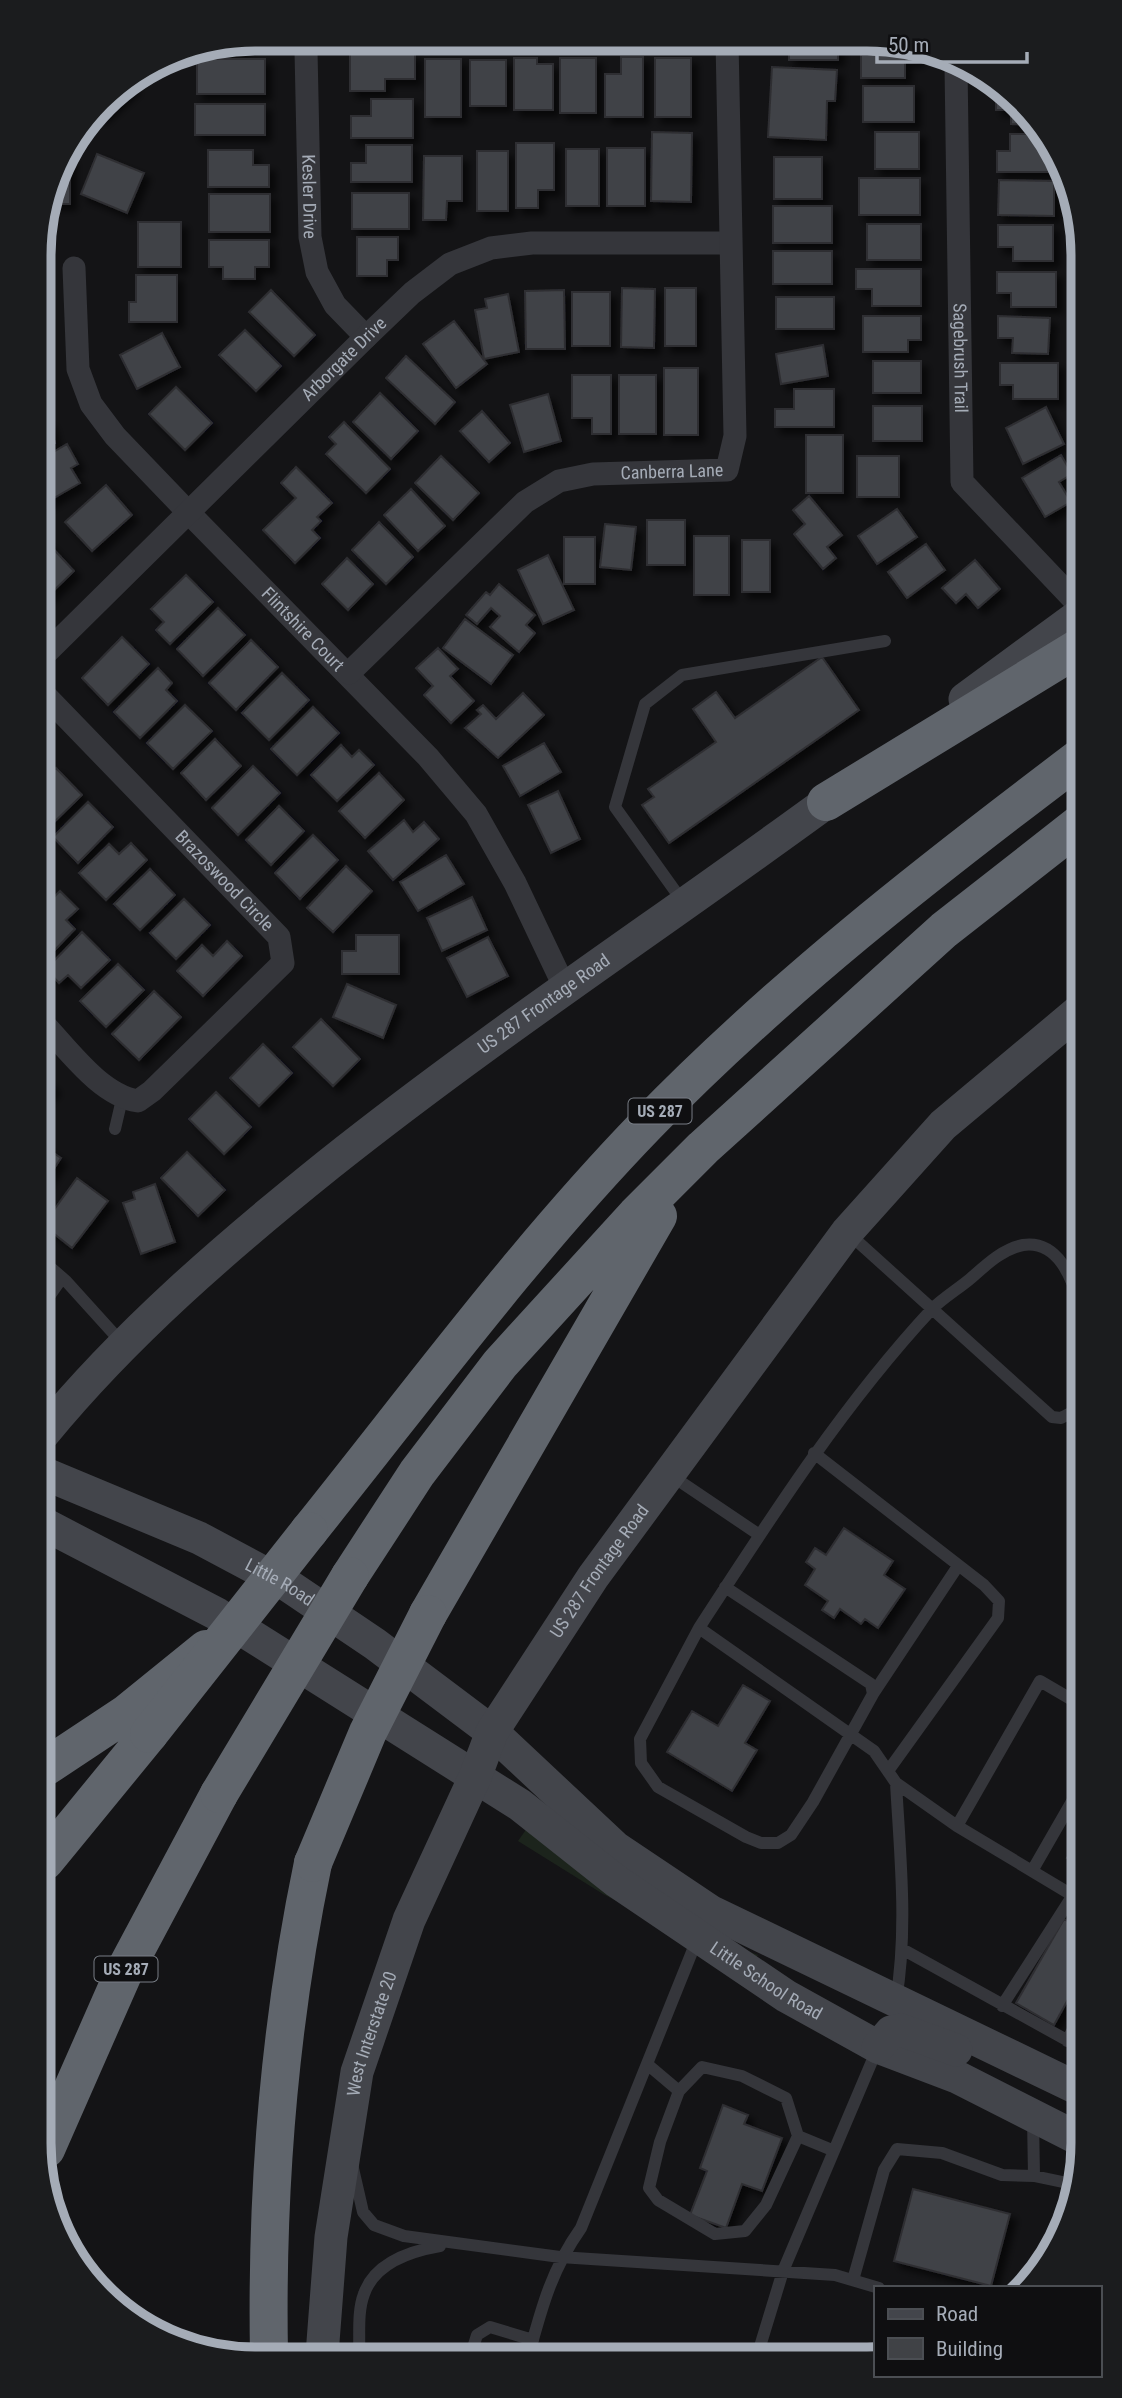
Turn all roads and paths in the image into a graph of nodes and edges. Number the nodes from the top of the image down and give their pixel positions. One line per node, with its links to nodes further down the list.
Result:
1 (306, 51): 6 (street, Kesler Drive)
2 (727, 51): 4 (street, Canberra Lane)
3 (956, 72): 8 (street, Sagebrush Trail)
4 (730, 243): 6 (street, Arborgate Drive); 13 (street, Canberra Lane)
5 (74, 268): 7 (street, Flintshire Court)
6 (366, 337): 7 (street, Arborgate Drive)
7 (187, 511): 11 (street, Arborgate Drive); 13 (street, Flintshire Court)
8 (1071, 597)
9 (1071, 620): 16 (main road, US 287 Frontage Road)
10 (885, 641): 18 (lane)
11 (51, 648)
12 (1071, 652): 16 (highway)
13 (349, 673): 19 (street, Flintshire Court)
14 (51, 701): 22 (street, Brazoswood Circle)
15 (1071, 764): 44 (highway, US 287, bridge)
16 (826, 802): 18 (main road, US 287 Frontage Road)
17 (1071, 830): 24 (highway, US 287)
18 (684, 902): 19 (main road, US 287 Frontage Road)
19 (564, 986): 31 (main road, US 287 Frontage Road)
20 (1071, 1018): 25 (main road, US 287 Frontage Road)
21 (51, 1031): 22 (street)
22 (122, 1099): 23 (lane)
23 (115, 1129)
24 (703, 1148): 72 (highway, US 287, bridge); 83 (highway, bridge)
25 (847, 1232): 30 (lane); 35 (main road, US 287 Frontage Road)
26 (51, 1268): 28 (lane)
27 (1071, 1277): 30 (lane)
28 (62, 1278): 29 (lane); 31 (lane)
29 (51, 1294)
30 (934, 1307): 33 (lane); 34 (lane)
31 (124, 1345): 32 (main road, US 287 Frontage Road)
32 (55, 1409)
33 (1071, 1413)
34 (814, 1453): 38 (lane); 39 (lane)
35 (667, 1473): 38 (lane); 45 (main road, US 287 Frontage Road)
36 (51, 1476): 45 (main road, Little Road)
37 (51, 1528): 49 (main road)
38 (758, 1534): 40 (lane)
39 (958, 1566): 42 (lane); 48 (lane)
40 (725, 1587): 41 (lane); 42 (lane)
41 (699, 1628): 46 (lane); 46 (lane)
42 (873, 1694): 46 (lane)
43 (1071, 1699): 52 (lane)
44 (138, 1723): 47 (highway); 53 (highway, US 287)
45 (492, 1732): 49 (main road, West Interstate 20); 59 (main road, Little School Road)
46 (849, 1735): 48 (lane)
47 (51, 1764)
48 (888, 1771): 50 (lane)
49 (475, 1777): 57 (main road, Little School Road); 73 (main road, West Interstate 20)
50 (896, 1783): 52 (lane); 58 (lane)
51 (1071, 1803): 54 (lane)
52 (957, 1826): 54 (lane)
53 (51, 1852)
54 (1032, 1871): 55 (lane)
55 (1071, 1894)
56 (1071, 1907): 60 (lane)
57 (698, 1936): 59 (main road); 64 (main road, Little School Road); 65 (lane)
58 (902, 1950): 59 (lane); 60 (lane)
59 (896, 2000): 66 (main road, Little School Road)
60 (1002, 2006): 62 (lane)
61 (1071, 2034): 62 (lane)
62 (1067, 2041): 63 (lane)
63 (1071, 2043)
64 (878, 2047): 66 (main road); 69 (main road, Little School Road); 74 (lane)
65 (647, 2064): 68 (lane); 78 (lane)
66 (1041, 2070): 67 (main road, Little School Road)
67 (1071, 2085)
68 (679, 2091): 71 (lane); 71 (lane)
69 (1033, 2116): 70 (main road, Little School Road); 75 (lane)
70 (1071, 2135)
71 (798, 2136): 74 (lane)
72 (51, 2138)
73 (345, 2140): 77 (lane); 84 (main road, West Interstate 20)
74 (832, 2150): 79 (lane)
75 (1034, 2176): 76 (lane); 80 (lane)
76 (1067, 2183)
77 (450, 2244): 78 (lane); 85 (lane)
78 (560, 2257): 79 (lane); 82 (lane)
79 (783, 2271): 80 (lane); 88 (lane)
80 (853, 2280): 81 (lane)
81 (874, 2286)
82 (533, 2340): 86 (lane); 87 (lane)
83 (269, 2347)
84 (323, 2347)
85 (360, 2347)
86 (473, 2347)
87 (531, 2347)
88 (760, 2347)

